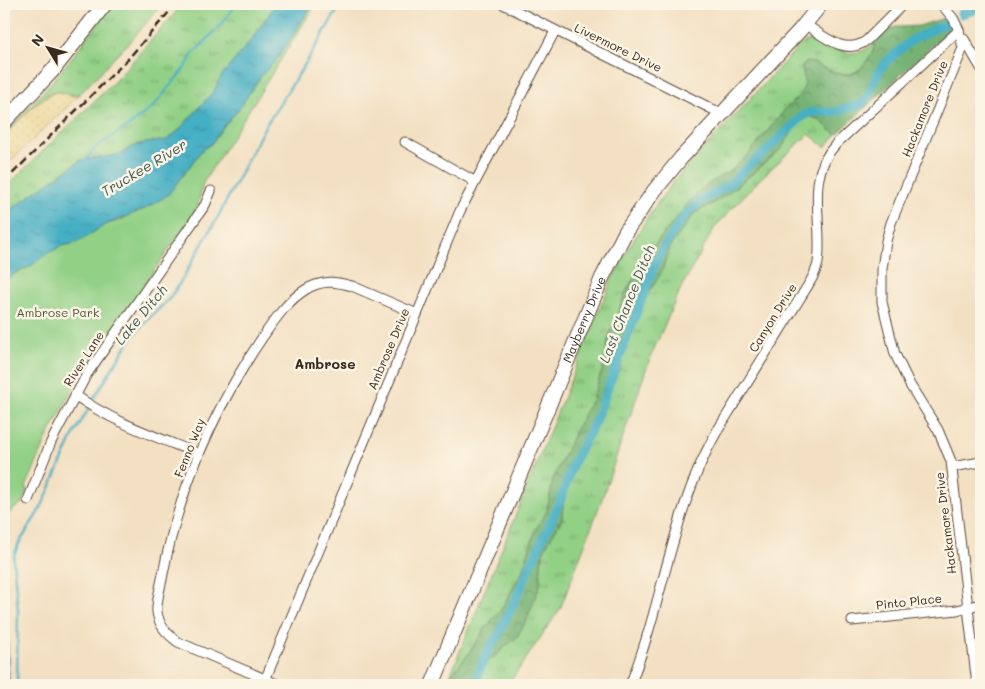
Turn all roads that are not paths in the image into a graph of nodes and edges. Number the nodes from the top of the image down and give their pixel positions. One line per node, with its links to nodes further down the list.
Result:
1 (104, 4): 11 (main road)
2 (503, 4): 8 (street, Livermore Drive)
3 (820, 4): 6 (main road, Mayberry Drive)
4 (903, 4): 6 (street)
5 (941, 4): 7 (street)
6 (805, 24): 10 (main road, Mayberry Drive)
7 (959, 30): 9 (street); 19 (street, Hackamore Drive); 27 (street, Canyon Drive)
8 (555, 31): 10 (street, Livermore Drive); 13 (street, Ambrose Drive)
9 (981, 68)
10 (722, 114): 26 (main road, Mayberry Drive)
11 (4, 122)
12 (405, 142): 13 (street)
13 (474, 181): 15 (street, Ambrose Drive)
14 (211, 191): 16 (street, River Lane)
15 (417, 314): 17 (street, Fenno Way); 24 (street, Ambrose Drive)
16 (75, 395): 17 (street); 20 (street, River Lane)
17 (199, 454): 24 (street, Fenno Way)
18 (981, 462): 19 (street)
19 (952, 467): 22 (street, Hackamore Drive)
20 (28, 500)
21 (981, 604): 22 (street, Pinto Place)
22 (969, 608): 23 (street, Pinto Place); 28 (street, Hackamore Drive)
23 (852, 621)
24 (264, 682): 25 (street, Fenno Way)
25 (279, 685)
26 (432, 685)
27 (630, 685)
28 (977, 685)

